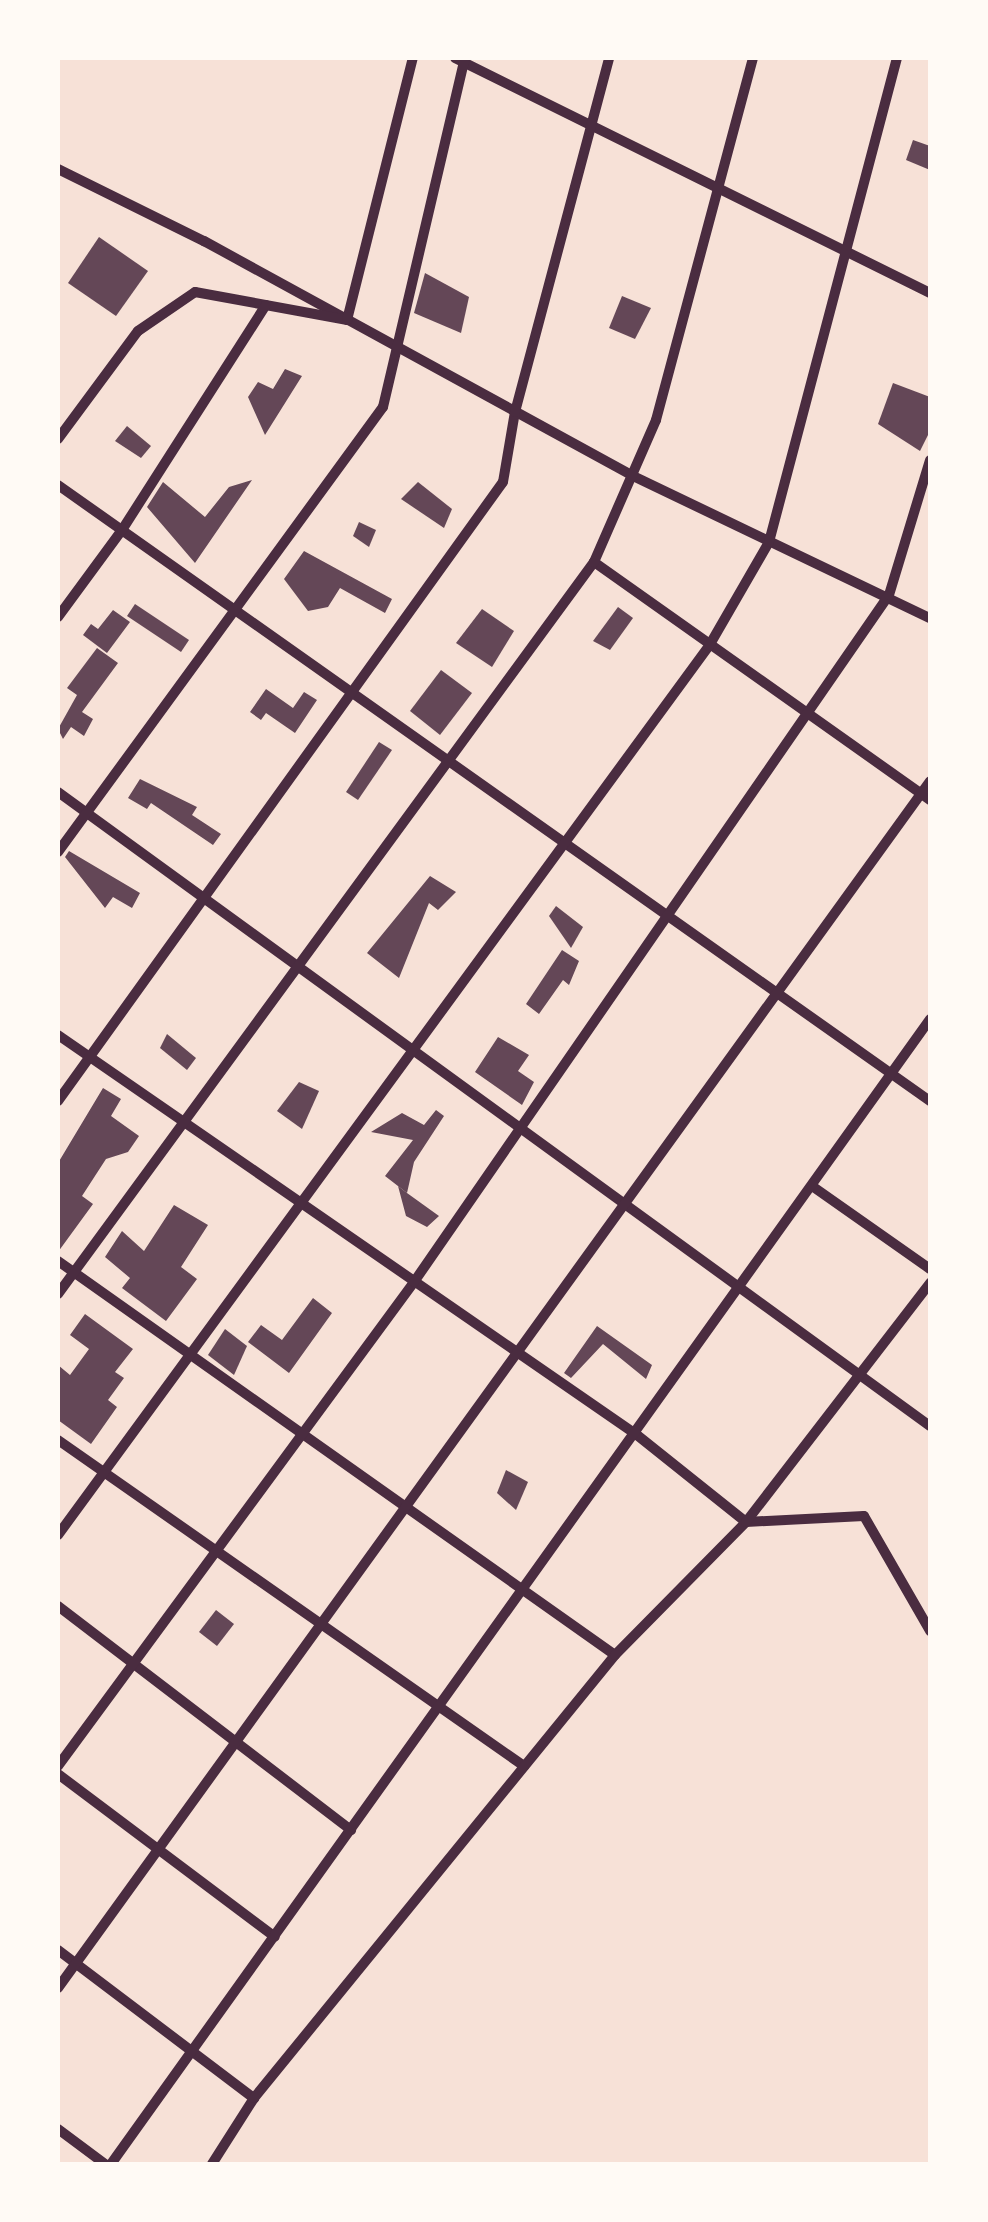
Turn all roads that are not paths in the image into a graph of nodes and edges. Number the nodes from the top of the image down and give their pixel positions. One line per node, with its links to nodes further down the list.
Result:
1 (414, 58): 12 (street)
2 (610, 58): 6 (street)
3 (752, 58): 8 (street)
4 (897, 58): 9 (street)
5 (462, 59): 6 (street); 13 (street)
6 (592, 125): 8 (street); 14 (street)
7 (58, 170): 12 (street)
8 (718, 188): 9 (street); 17 (street)
9 (846, 251): 10 (street); 20 (street)
10 (930, 293)
11 (266, 305): 12 (street); 15 (street); 19 (street)
12 (347, 320): 13 (street)
13 (395, 348): 14 (street); 23 (street)
14 (515, 412): 17 (street); 27 (street)
15 (58, 439)
16 (930, 460): 22 (street)
17 (632, 476): 20 (street); 21 (street)
18 (58, 485): 19 (street)
19 (122, 530): 23 (street); 24 (street)
20 (769, 542): 22 (street); 26 (street)
21 (594, 562): 26 (street); 29 (street)
22 (889, 595): 25 (street); 28 (street)
23 (236, 611): 27 (street); 33 (street)
24 (58, 617)
25 (930, 618)
26 (709, 646): 28 (street); 34 (street)
27 (350, 691): 29 (street); 36 (street)
28 (806, 713): 32 (street); 37 (street)
29 (448, 760): 34 (street); 38 (street)
30 (930, 782): 32 (street)
31 (58, 792): 33 (street)
32 (926, 797): 39 (street)
33 (86, 813): 35 (street); 36 (street)
34 (563, 844): 37 (street); 42 (street)
35 (58, 852)
36 (202, 897): 38 (street); 43 (street)
37 (667, 915): 39 (street); 48 (street)
38 (297, 966): 42 (street); 47 (street)
39 (778, 994): 44 (street); 50 (street)
40 (930, 1019): 44 (street)
41 (58, 1035): 43 (street)
42 (410, 1048): 48 (street); 51 (street)
43 (89, 1057): 45 (street); 47 (street)
44 (891, 1074): 46 (street); 49 (street)
45 (58, 1101)
46 (930, 1101)
47 (182, 1121): 51 (street); 54 (street)
48 (519, 1128): 50 (street); 55 (street)
49 (812, 1186): 53 (street); 57 (street)
50 (621, 1202): 57 (street); 59 (street)
51 (302, 1204): 55 (street); 60 (street)
52 (58, 1262): 54 (street)
53 (930, 1269)
54 (73, 1272): 58 (street); 60 (street)
55 (414, 1282): 59 (street); 64 (street)
56 (930, 1282): 61 (street)
57 (740, 1288): 61 (street); 63 (street)
58 (58, 1294)
59 (515, 1352): 63 (street); 67 (street)
60 (190, 1355): 64 (street); 66 (street)
61 (860, 1375): 62 (street); 68 (street)
62 (930, 1426)
63 (637, 1434): 68 (street); 71 (street)
64 (303, 1435): 67 (street); 70 (street)
65 (58, 1440): 66 (street)
66 (105, 1472): 69 (street); 70 (street)
67 (404, 1509): 71 (street); 73 (street)
68 (746, 1522): 74 (street); 75 (street)
69 (58, 1535)
70 (218, 1552): 73 (street); 76 (street)
71 (524, 1590): 75 (street); 77 (street)
72 (58, 1606): 76 (street)
73 (317, 1624): 77 (street); 78 (street)
74 (930, 1631)
75 (615, 1655): 80 (street)
76 (134, 1664): 78 (street); 79 (street)
77 (436, 1710): 80 (street); 82 (street)
78 (234, 1741): 82 (street); 83 (street)
79 (58, 1766)
80 (524, 1766): 89 (street)
81 (58, 1774): 83 (street)
82 (351, 1830): 84 (street)
83 (156, 1848): 84 (street); 86 (street)
84 (275, 1936): 88 (street)
85 (58, 1950): 86 (street)
86 (76, 1964): 87 (street); 88 (street)
87 (58, 1988)
88 (192, 2052): 89 (street); 91 (street)
89 (254, 2098): 92 (street)
90 (58, 2129): 91 (street)
91 (108, 2164)
92 (212, 2164)

